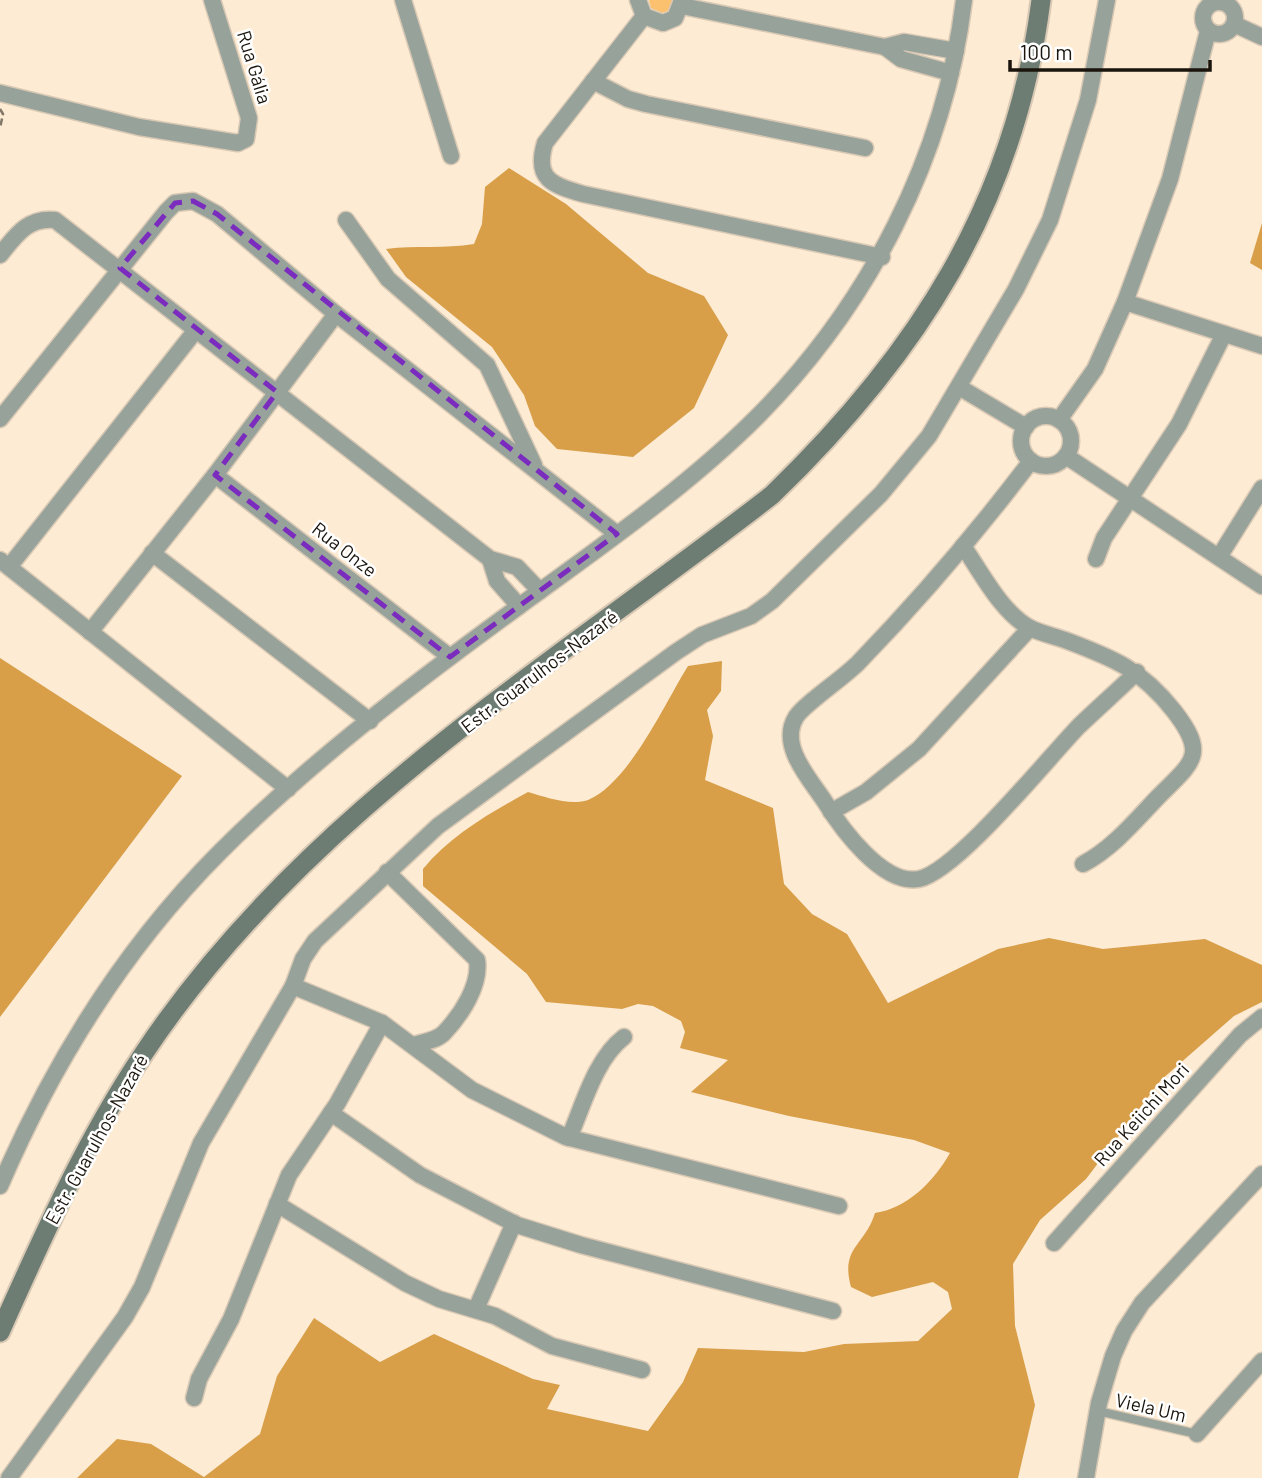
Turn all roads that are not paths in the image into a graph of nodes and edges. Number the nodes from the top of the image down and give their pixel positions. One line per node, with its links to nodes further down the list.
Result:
1 (212, 0): 17 (street, Rua Gália)
2 (404, 0): 19 (street)
3 (638, 0): 9 (street)
4 (964, 0): 14 (street)
5 (1041, 0): 74 (main road, Estr. Guarulhos-Nazaré)
6 (1107, 0): 29 (street)
7 (682, 3): 9 (street); 13 (street)
8 (1202, 4): 10 (street); 11 (street)
9 (644, 16): 16 (street)
10 (1234, 24): 11 (street); 12 (street)
11 (1209, 31): 24 (street)
12 (1262, 37)
13 (885, 47): 14 (street); 15 (street)
14 (956, 51): 15 (street)
15 (951, 73): 22 (street)
16 (593, 80): 18 (street); 22 (street)
17 (0, 93)
18 (865, 148)
19 (451, 156)
20 (346, 220): 36 (street)
21 (0, 255): 23 (street)
22 (881, 257): 40 (street)
23 (120, 268): 25 (street); 26 (street); 31 (street)
24 (1125, 302): 27 (street); 32 (street)
25 (336, 314): 30 (street); 36 (street)
26 (196, 330): 30 (street); 46 (street)
27 (1224, 334): 28 (street); 39 (street)
28 (1262, 346)
29 (959, 387): 33 (street); 58 (street)
30 (277, 392): 37 (street); 44 (street)
31 (0, 419)
32 (1059, 420): 33 (street); 34 (street)
33 (1026, 427): 35 (street)
34 (1066, 456): 35 (street); 39 (street)
35 (1031, 461): 41 (street)
36 (535, 467): 40 (street)
37 (215, 475): 42 (street); 52 (street, Rua Onze)
38 (1262, 488): 43 (street)
39 (1131, 499): 43 (street); 45 (street)
40 (617, 534): 48 (street)
41 (963, 546): 50 (street); 56 (street)
42 (152, 553): 51 (street); 54 (street)
43 (1219, 557): 47 (street)
44 (490, 559): 48 (street); 49 (street)
45 (1096, 559)
46 (5, 563): 51 (street)
47 (1262, 586)
48 (540, 591): 49 (street)
49 (519, 606): 52 (street)
50 (1030, 628): 53 (street); 56 (street)
51 (90, 632): 55 (street)
52 (450, 657): 54 (street)
53 (1137, 671): 56 (street); 57 (street)
54 (370, 721): 55 (street)
55 (288, 789): 67 (street)
56 (831, 812)
57 (1083, 864)
58 (387, 872): 59 (street); 63 (street)
59 (293, 986): 61 (street); 80 (street)
60 (1262, 1017): 71 (street, Rua Keiichi Mori)
61 (382, 1023): 63 (street); 64 (street)
62 (624, 1037): 65 (street)
63 (413, 1045): 65 (street)
64 (331, 1113): 68 (street); 70 (street)
65 (569, 1138): 69 (street)
66 (1262, 1174): 78 (street)
67 (0, 1186)
68 (277, 1204): 72 (street); 77 (street)
69 (839, 1206)
70 (514, 1223): 72 (street); 73 (street)
71 (1054, 1243)
72 (476, 1309): 76 (street)
73 (833, 1311)
74 (0, 1332)
75 (1262, 1361): 79 (street)
76 (642, 1370)
77 (194, 1398)
78 (1098, 1411): 79 (lane, Viela Um); 81 (street)
79 (1197, 1434)
80 (9, 1478)
81 (1086, 1478)

